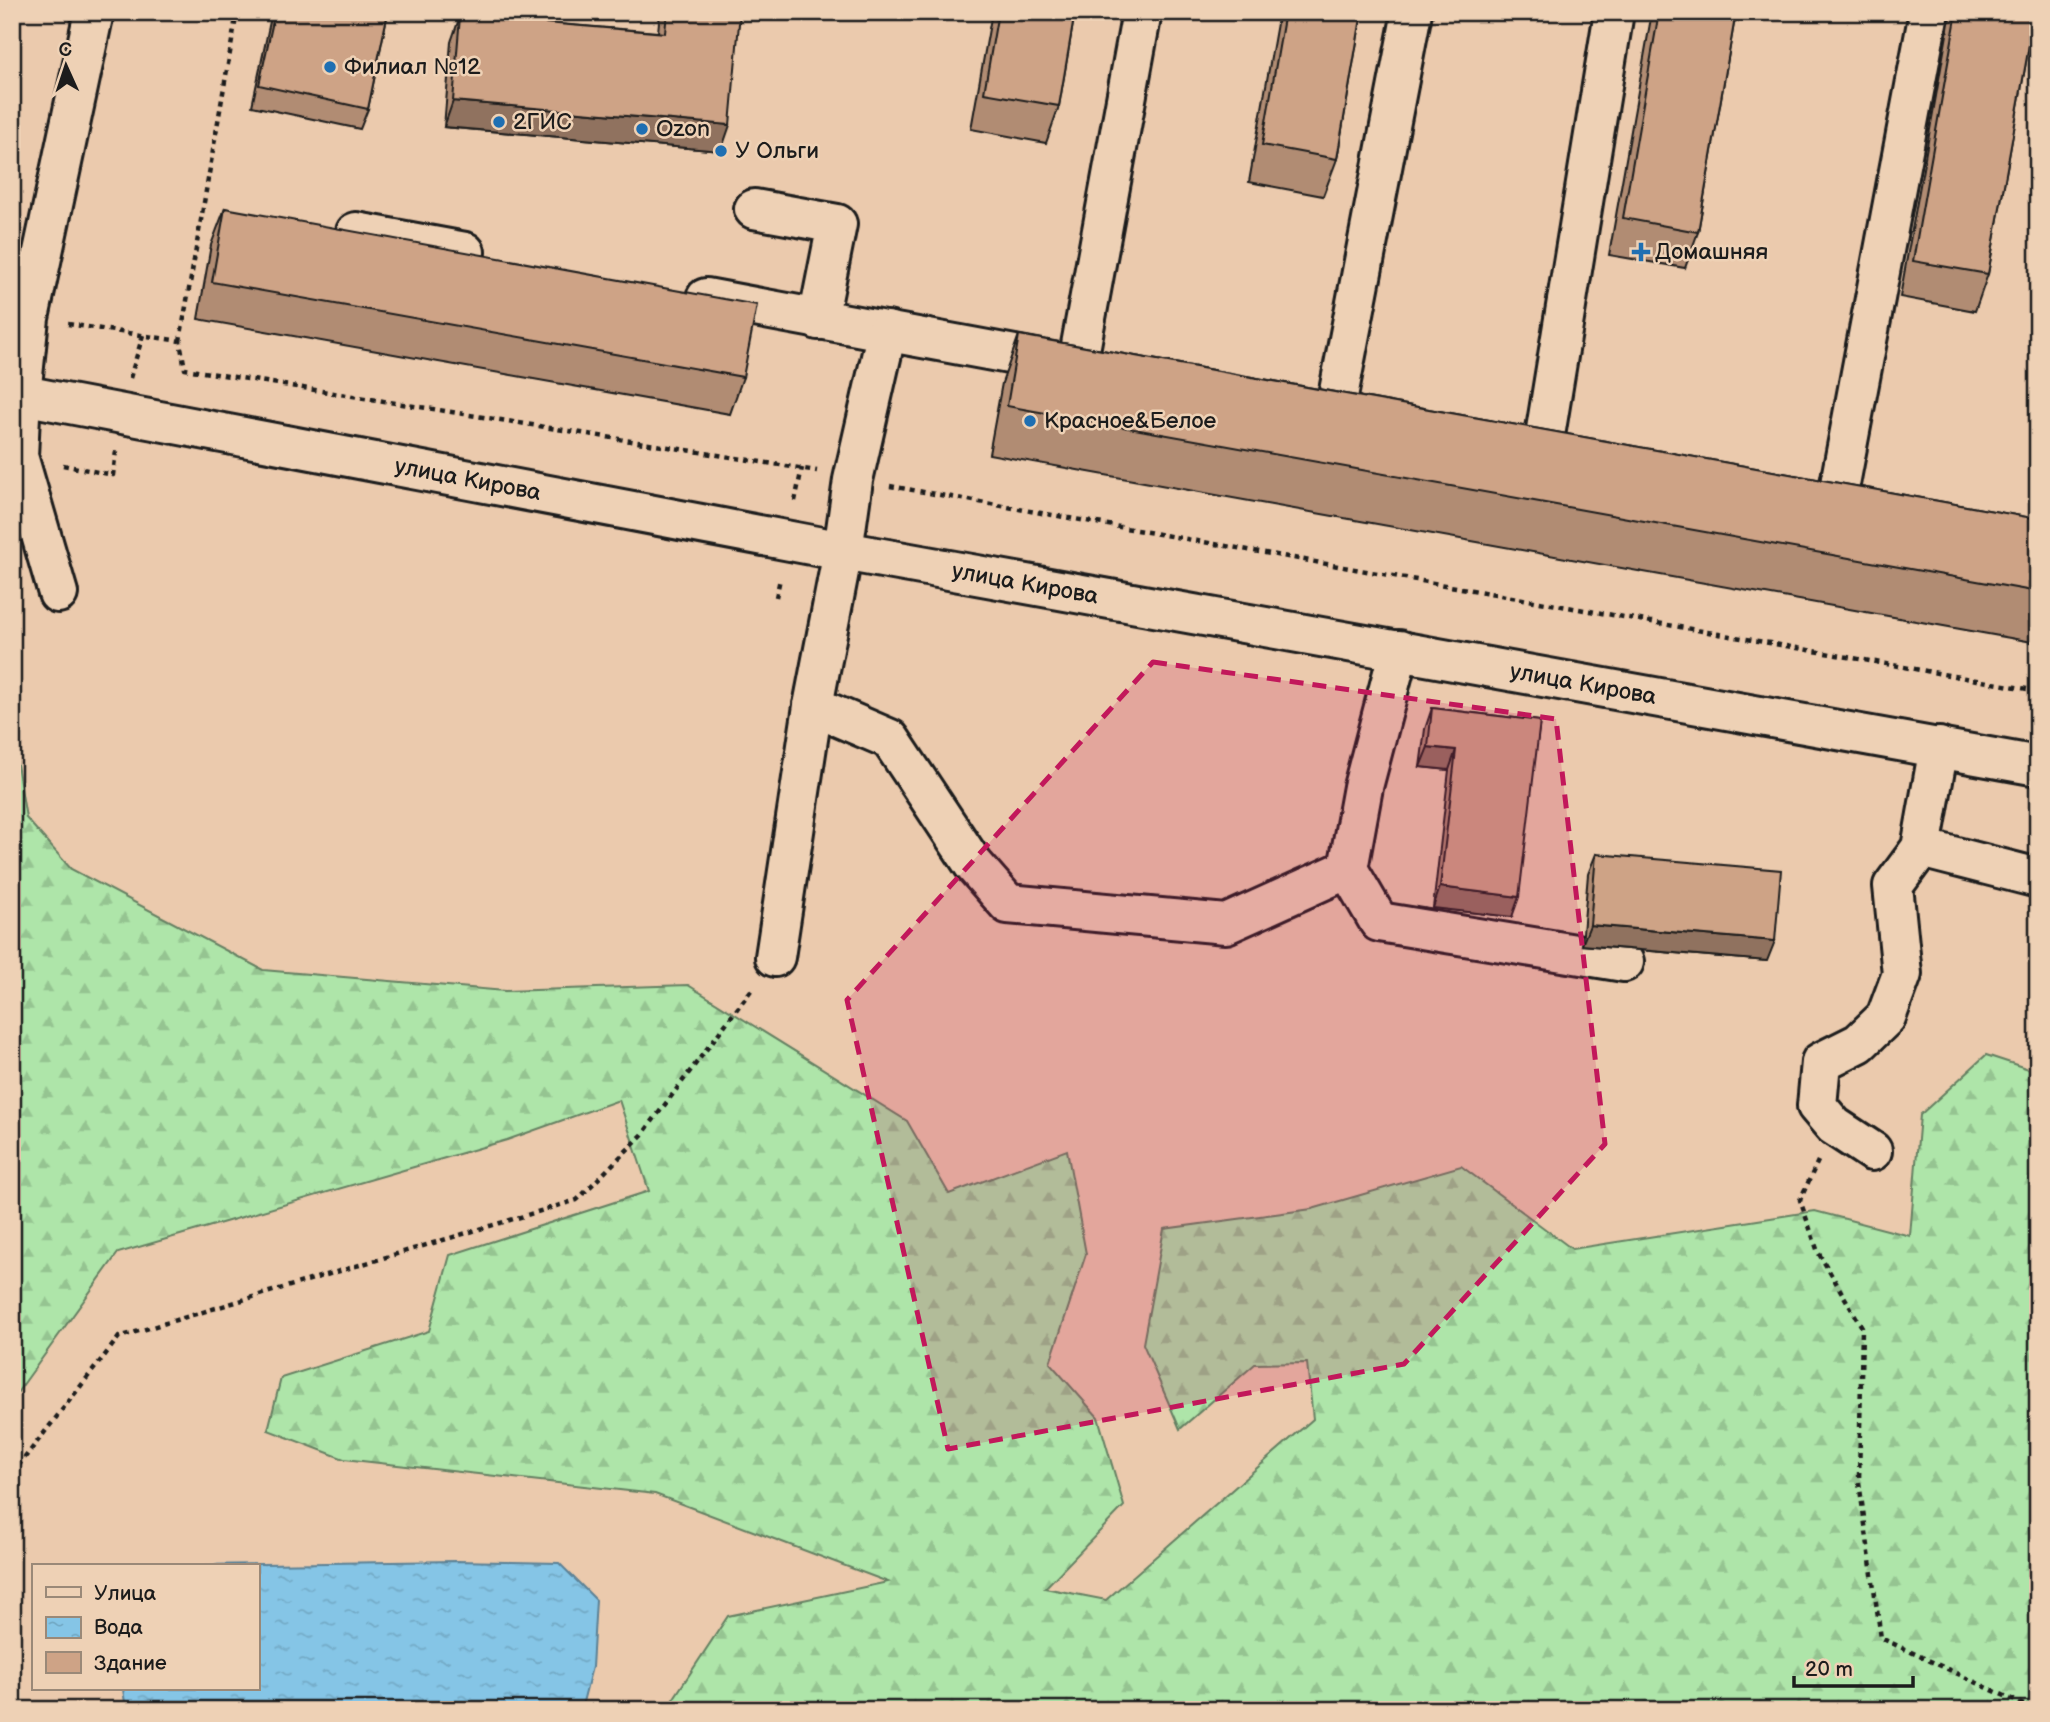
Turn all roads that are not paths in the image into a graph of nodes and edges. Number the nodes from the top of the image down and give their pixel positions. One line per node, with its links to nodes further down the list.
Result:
1 (94, 12): 12 (street)
2 (1142, 12): 11 (street)
3 (1412, 12): 13 (street)
4 (1614, 12): 14 (street)
5 (1929, 12): 15 (street)
6 (754, 209): 10 (street)
7 (356, 232): 8 (street)
8 (492, 258)
9 (669, 291): 10 (street)
10 (818, 320): 11 (street)
11 (887, 331): 16 (street)
12 (17, 394): 16 (street, улица Кирова); 17 (street)
13 (1374, 419)
14 (1504, 442)
15 (1799, 493)
16 (843, 551): 18 (street, улица Кирова); 19 (street)
17 (58, 593)
18 (1399, 650): 20 (street, улица Кирова); 23 (street)
19 (813, 706): 23 (street); 25 (street)
20 (1939, 747): 21 (street, улица Кирова); 22 (street)
21 (2038, 766)
22 (1921, 848): 24 (street); 27 (street)
23 (1348, 869): 26 (street)
24 (2038, 878)
25 (775, 957)
26 (1624, 962)
27 (1871, 1151)

